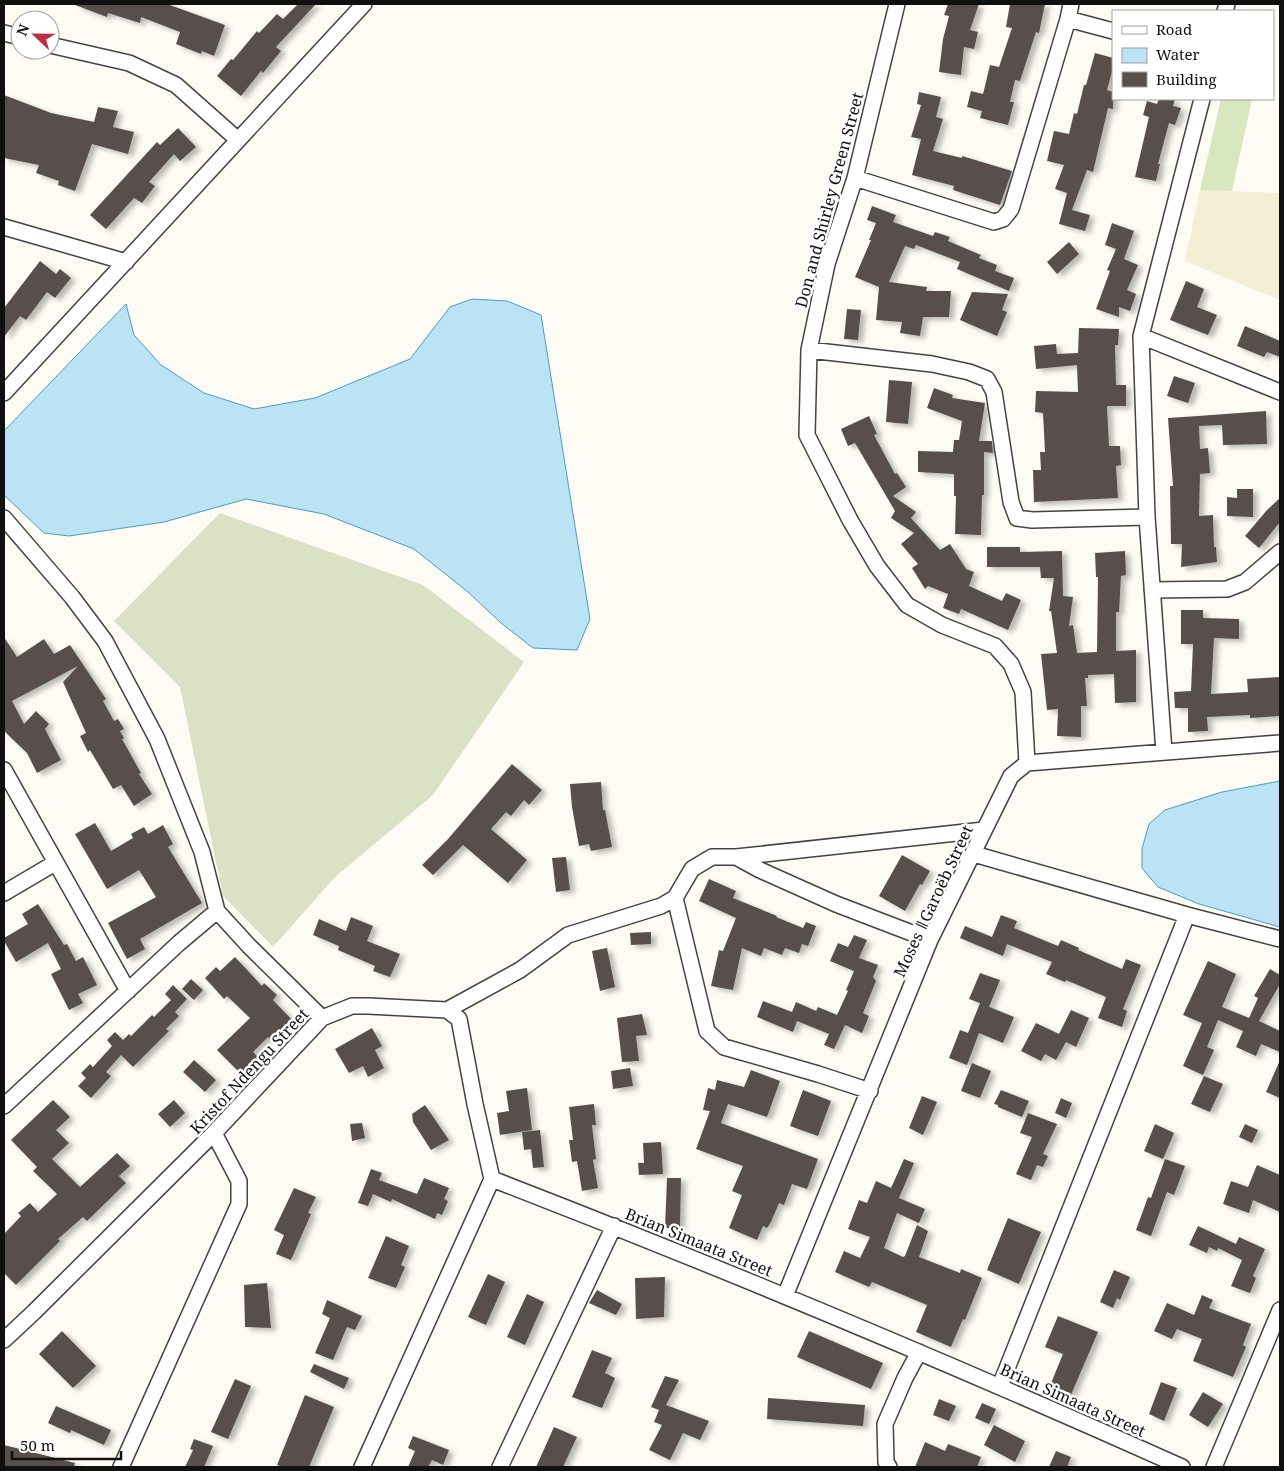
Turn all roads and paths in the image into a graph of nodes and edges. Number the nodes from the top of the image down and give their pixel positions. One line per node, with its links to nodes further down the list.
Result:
1 (364, 4): 8 (street)
2 (897, 4): 9 (street, Don and Shirley Green Street)
3 (1070, 4): 4 (street)
4 (1068, 19): 5 (street); 9 (street)
5 (1112, 31)
6 (60, 47): 8 (street)
7 (1202, 100): 12 (street)
8 (238, 140): 11 (street)
9 (855, 178): 13 (street, Don and Shirley Green Street)
10 (4, 227): 11 (street)
11 (126, 262): 15 (street)
12 (1141, 336): 14 (street); 16 (street)
13 (809, 350): 16 (street); 22 (street, Don and Shirley Green Street)
14 (1280, 392)
15 (4, 394)
16 (1147, 517): 19 (street)
17 (4, 518): 30 (street)
18 (1280, 552): 19 (street)
19 (1152, 590): 21 (street)
20 (1280, 743): 21 (street)
21 (1164, 752): 22 (street)
22 (1027, 763): 24 (street, Moses ǁGaroëb Street)
23 (4, 770): 27 (street)
24 (984, 830): 25 (street, Moses ǁGaroëb Street); 26 (street)
25 (974, 854): 31 (street); 33 (street, Moses ǁGaroëb Street)
26 (736, 857): 29 (street); 33 (street)
27 (56, 863): 28 (street); 34 (street)
28 (4, 893)
29 (675, 898): 35 (street); 37 (street)
30 (217, 910): 34 (street); 36 (street)
31 (1187, 915): 32 (street); 46 (street)
32 (1280, 939)
33 (930, 940): 37 (street, Moses ǁGaroëb Street)
34 (128, 991): 38 (street)
35 (447, 1010): 36 (street, Kristof Ndengu Street); 40 (street)
36 (322, 1018): 39 (street, Kristof Ndengu Street)
37 (870, 1092): 42 (street, Moses ǁGaroëb Street)
38 (4, 1106)
39 (214, 1133): 44 (street, Kristof Ndengu Street); 47 (street)
40 (492, 1179): 41 (street, Brian Simaata Street); 48 (street)
41 (614, 1226): 42 (street, Brian Simaata Street); 49 (street)
42 (785, 1296): 45 (street, Brian Simaata Street)
43 (1280, 1310): 52 (street)
44 (4, 1340)
45 (919, 1352): 46 (street, Brian Simaata Street); 50 (street)
46 (1000, 1386): 51 (street, Brian Simaata Street)
47 (121, 1467)
48 (362, 1467)
49 (500, 1467)
50 (889, 1467)
51 (1182, 1467)
52 (1214, 1467)

